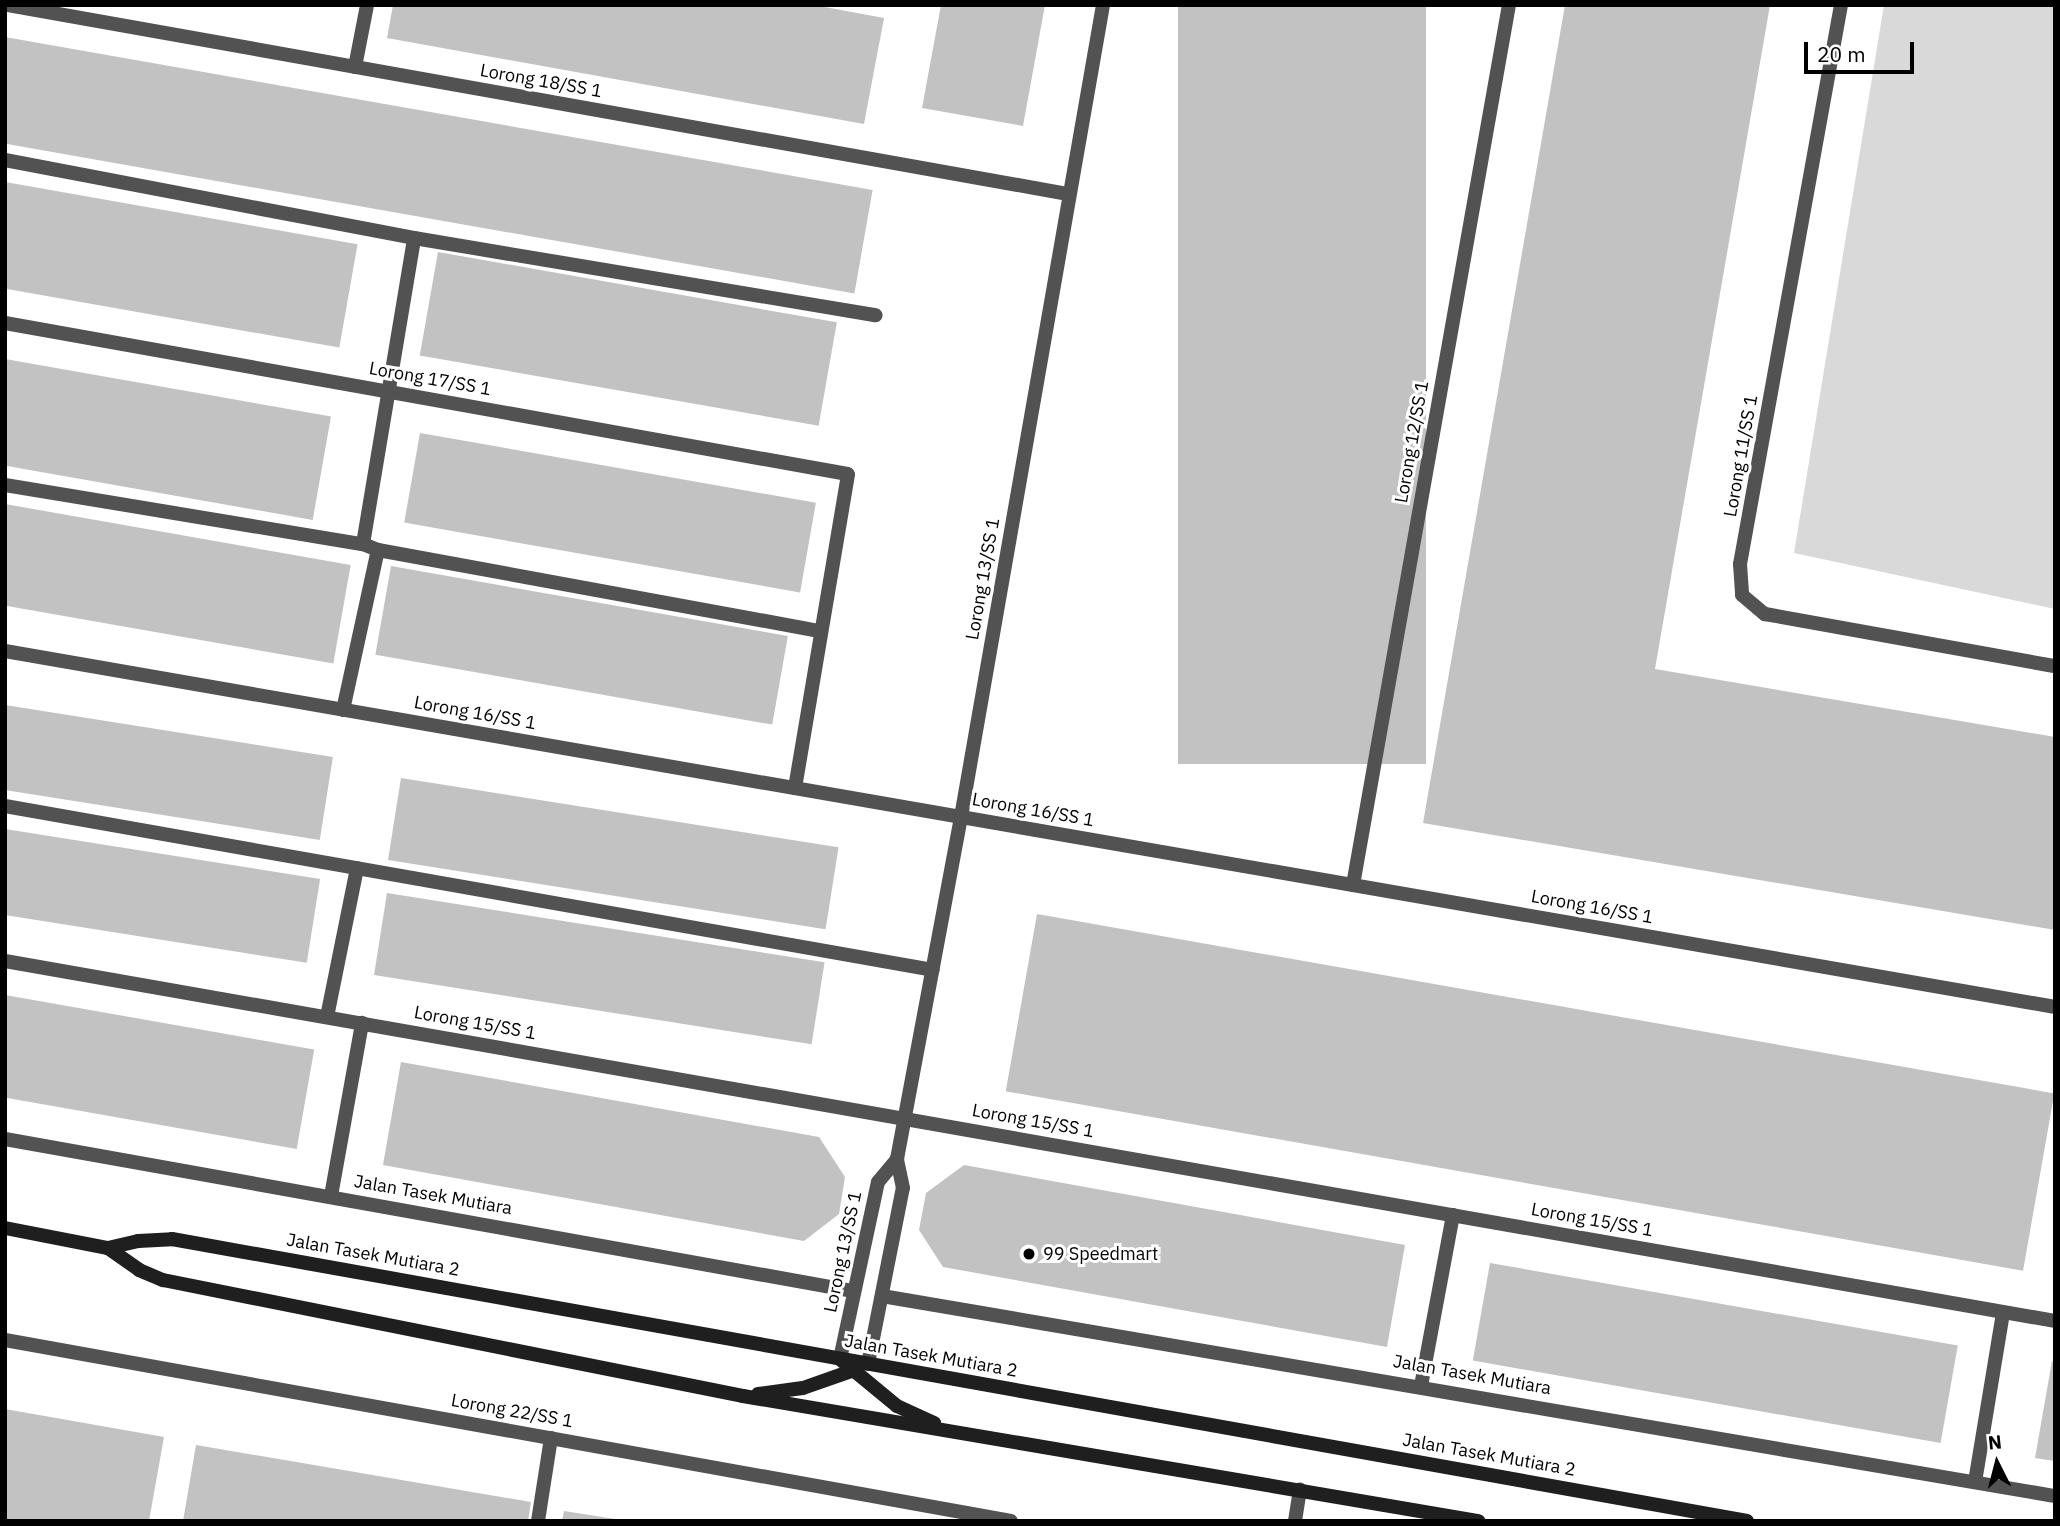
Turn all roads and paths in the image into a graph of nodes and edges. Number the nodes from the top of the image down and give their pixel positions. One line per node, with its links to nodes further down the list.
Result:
1 (8, 5): 6 (street, Lorong 18/SS 1)
2 (367, 5): 6 (street)
3 (1103, 5): 8 (street, Lorong 13/SS 1)
4 (1509, 5): 24 (street, Lorong 12/SS 1)
5 (1841, 5): 18 (street, Lorong 11/SS 1)
6 (355, 67): 8 (street, Lorong 18/SS 1)
7 (5, 160): 9 (street)
8 (1068, 194): 22 (street, Lorong 13/SS 1)
9 (414, 238): 10 (street); 12 (street)
10 (876, 315)
11 (5, 323): 12 (street, Lorong 17/SS 1)
12 (388, 391): 14 (street); 16 (street, Lorong 17/SS 1)
13 (5, 485): 14 (street)
14 (363, 544): 15 (street)
15 (378, 550): 16 (street); 19 (street)
16 (820, 631): 20 (street)
17 (5, 651): 19 (street, Lorong 16/SS 1)
18 (2055, 666)
19 (343, 710): 20 (street, Lorong 16/SS 1)
20 (794, 788): 22 (street, Lorong 16/SS 1)
21 (5, 806): 23 (street)
22 (961, 817): 24 (street, Lorong 16/SS 1); 26 (street, Lorong 13/SS 1)
23 (357, 868): 26 (street); 28 (street)
24 (1353, 885): 27 (street, Lorong 16/SS 1)
25 (5, 961): 28 (street, Lorong 15/SS 1)
26 (933, 970): 30 (street, Lorong 13/SS 1)
27 (2055, 1007)
28 (327, 1017): 29 (street, Lorong 15/SS 1)
29 (362, 1023): 30 (street, Lorong 15/SS 1); 33 (street)
30 (905, 1118): 32 (street, Lorong 13/SS 1); 34 (street, Lorong 15/SS 1)
31 (5, 1139): 33 (street, Jalan Tasek Mutiara)
32 (897, 1159): 37 (street, Lorong 13/SS 1); 38 (street, Lorong 13/SS 1)
33 (331, 1196): 37 (street, Jalan Tasek Mutiara)
34 (1454, 1215): 39 (street, Lorong 15/SS 1); 45 (street)
35 (5, 1228): 36 (street, Jalan Tasek Mutiara 2)
36 (108, 1248): 42 (street, Jalan Tasek Mutiara 2); 46 (street, Jalan Tasek Mutiara 2)
37 (853, 1291): 42 (street, Lorong 13/SS 1)
38 (881, 1296): 43 (street, Lorong 13/SS 1); 45 (street, Jalan Tasek Mutiara)
39 (2003, 1312): 40 (street, Lorong 15/SS 1); 49 (street)
40 (2055, 1321)
41 (5, 1340): 48 (street, Lorong 22/SS 1)
42 (841, 1359): 43 (street, Jalan Tasek Mutiara 2); 44 (street)
43 (868, 1364): 44 (street); 56 (street, Jalan Tasek Mutiara 2)
44 (852, 1371): 46 (street); 47 (street)
45 (1421, 1386): 49 (street, Jalan Tasek Mutiara)
46 (743, 1396): 47 (street, Jalan Tasek Mutiara 2)
47 (953, 1432): 50 (street, Jalan Tasek Mutiara 2)
48 (551, 1438): 52 (street); 53 (street, Lorong 22/SS 1)
49 (1975, 1482): 51 (street, Jalan Tasek Mutiara)
50 (1300, 1489): 54 (street); 55 (street, Jalan Tasek Mutiara 2)
51 (2055, 1496)
52 (538, 1521)
53 (1012, 1521)
54 (1294, 1521)
55 (1478, 1521)
56 (1747, 1521)

